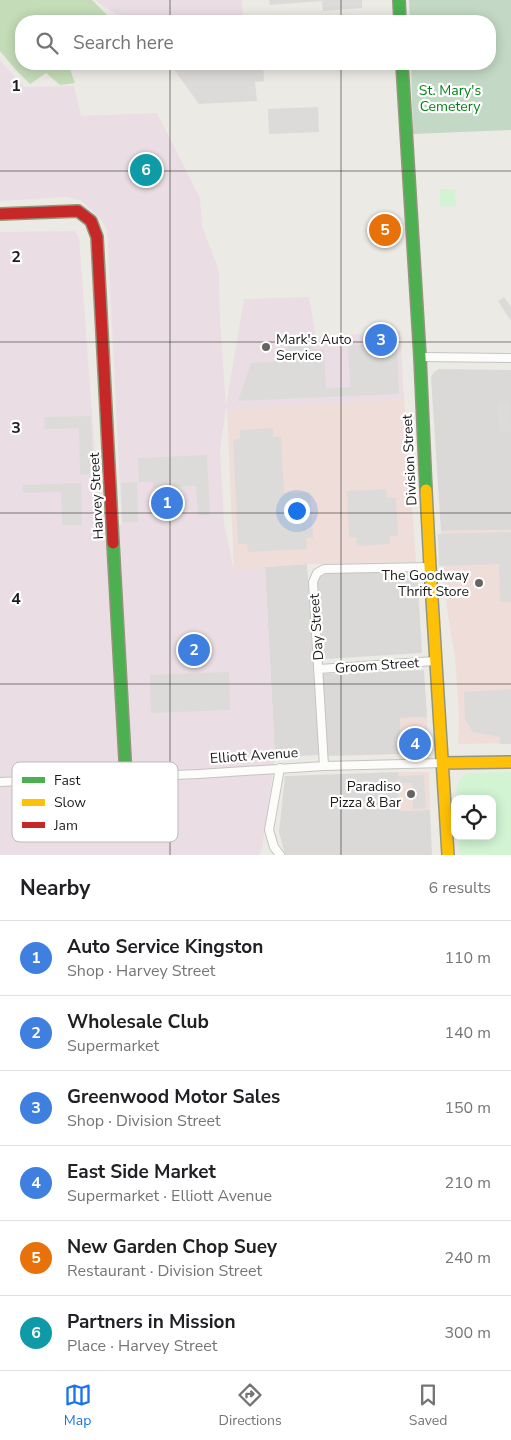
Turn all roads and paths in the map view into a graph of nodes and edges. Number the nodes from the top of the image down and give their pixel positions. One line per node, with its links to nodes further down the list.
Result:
1 (399, 0): 2 (main road)
2 (400, 15)
3 (402, 70): 5 (main road, Division Street)
4 (0, 214): 10 (main road, Harvey Street)
5 (420, 357): 6 (street); 7 (main road, Division Street)
6 (511, 358)
7 (430, 567): 8 (main road, Division Street); 9 (street, Day Street)
8 (435, 662): 9 (street, Groom Street); 12 (main road, Division Street)
9 (318, 669): 13 (street, Day Street)
10 (125, 762)
11 (511, 762): 12 (main road, Elliott Avenue)
12 (444, 763): 13 (street, Elliott Avenue); 17 (main road, Division Street)
13 (324, 766): 14 (street, Elliott Avenue)
14 (280, 768): 15 (street, Elliott Avenue); 16 (street)
15 (178, 774)
16 (280, 855)
17 (448, 855)

